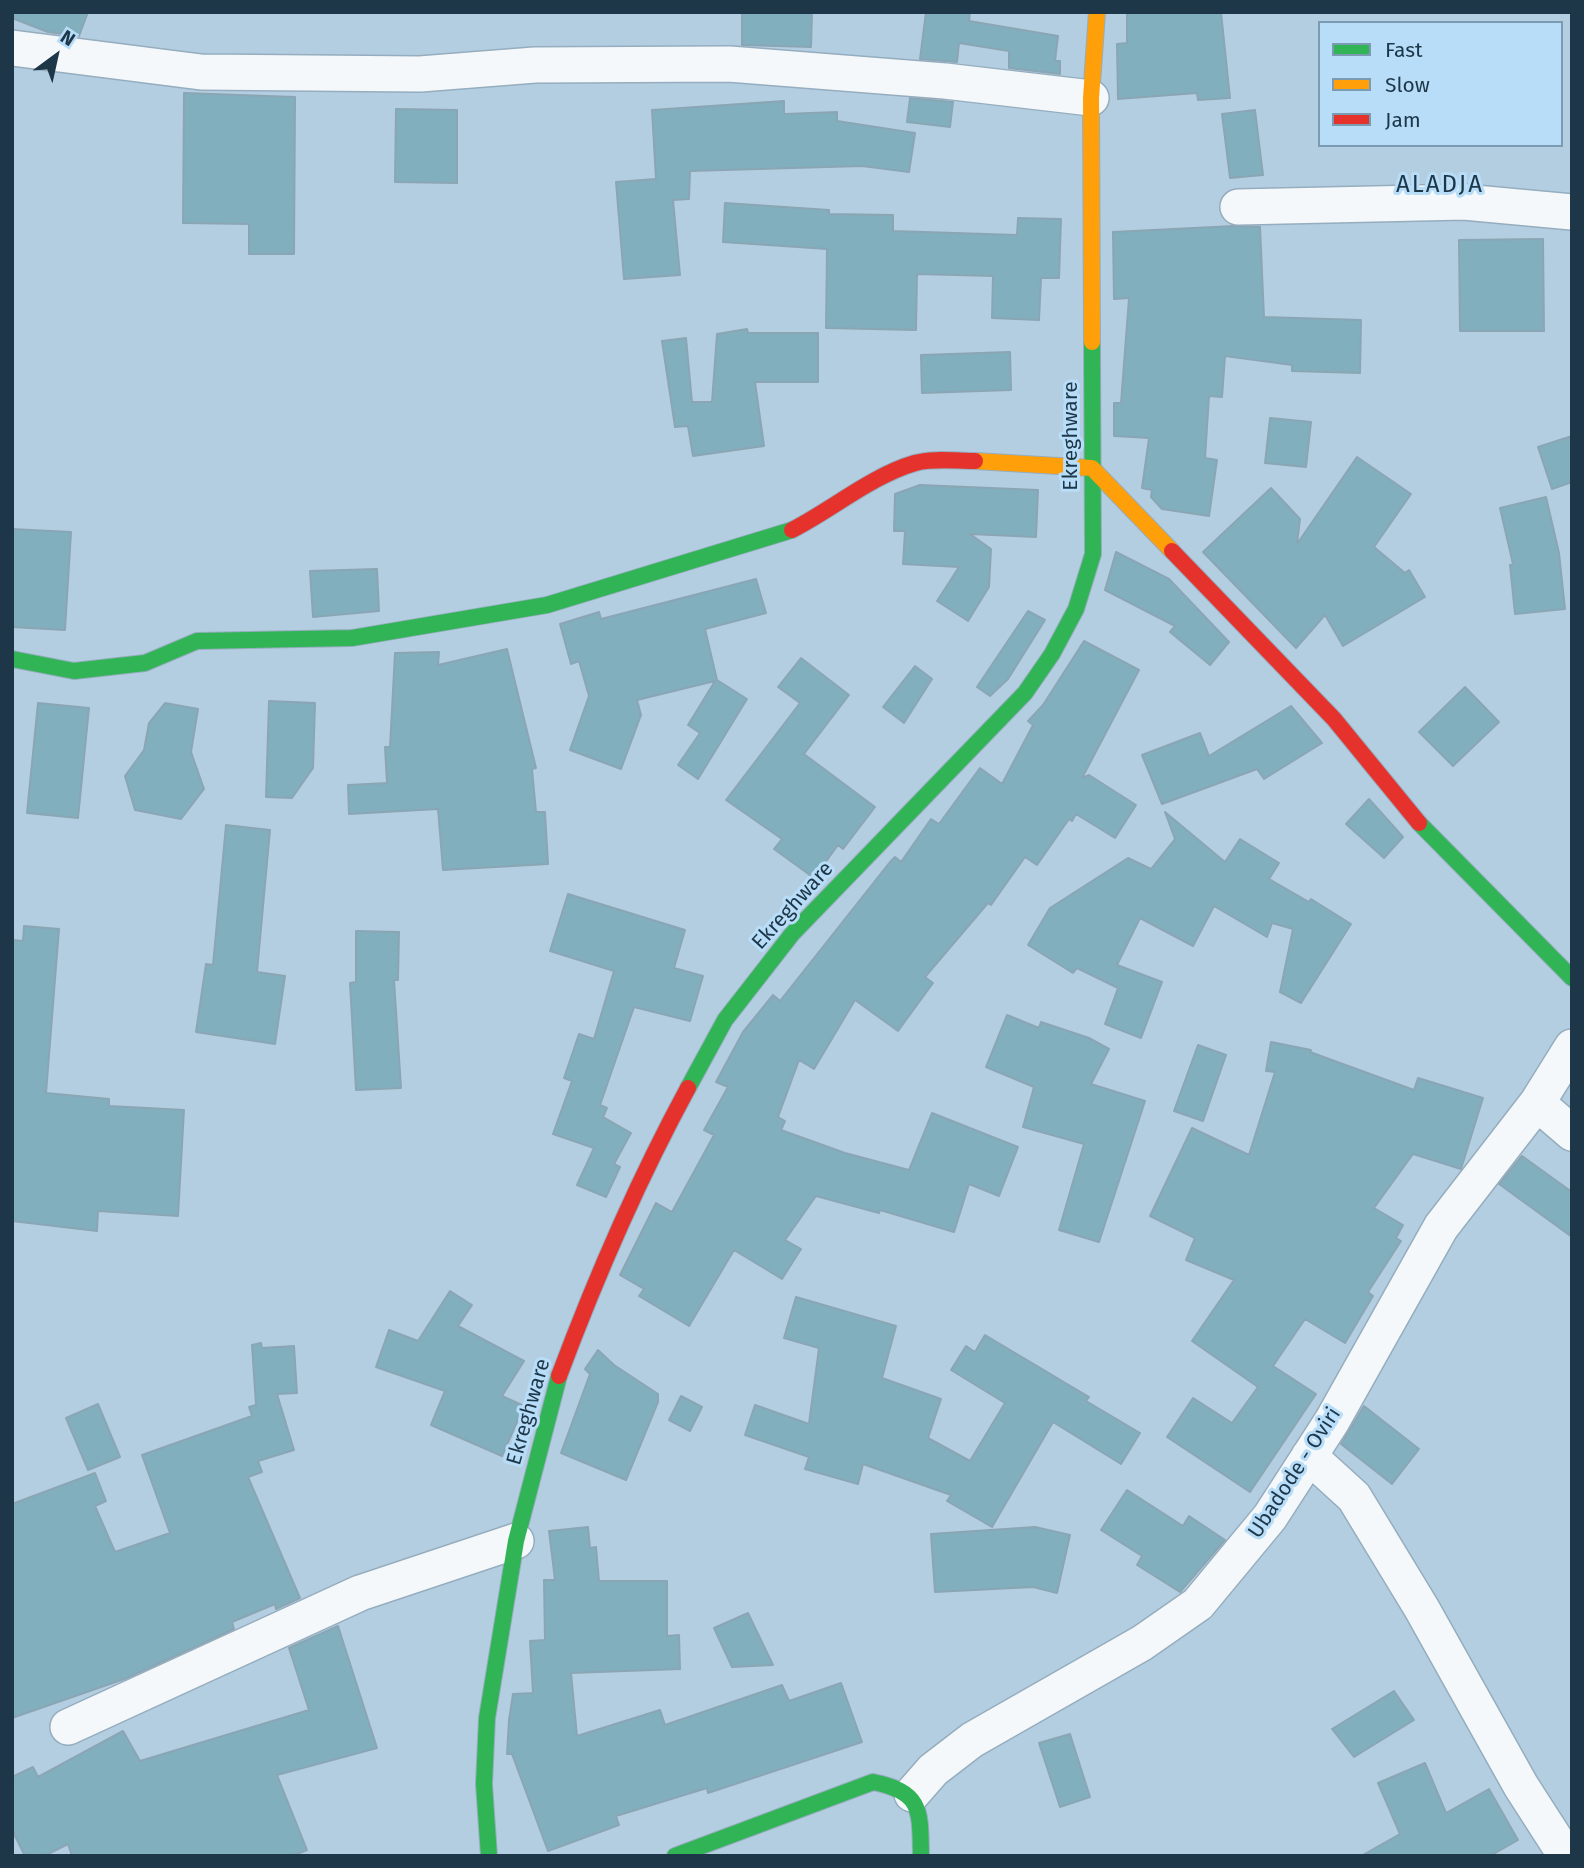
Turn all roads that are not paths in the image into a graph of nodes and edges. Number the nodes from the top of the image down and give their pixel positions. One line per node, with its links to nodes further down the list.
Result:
1 (1097, 12): 3 (street, Ekreghware)
2 (12, 48): 3 (street)
3 (1091, 98): 6 (street, Ekreghware)
4 (1238, 206): 5 (street)
5 (1572, 212)
6 (1091, 468): 7 (street); 8 (street); 13 (street, Ekreghware)
7 (12, 659)
8 (1572, 978)
9 (1572, 1047): 10 (street, Ubadode - Oviri)
10 (1537, 1103): 11 (street); 12 (street, Ubadode - Oviri)
11 (1572, 1133)
12 (1309, 1456): 15 (street, Ubadode - Oviri); 19 (street)
13 (516, 1541): 14 (street); 16 (street, Ekreghware)
14 (68, 1727)
15 (912, 1794): 17 (street); 18 (street)
16 (489, 1856)
17 (675, 1856)
18 (921, 1856)
19 (1566, 1856)

